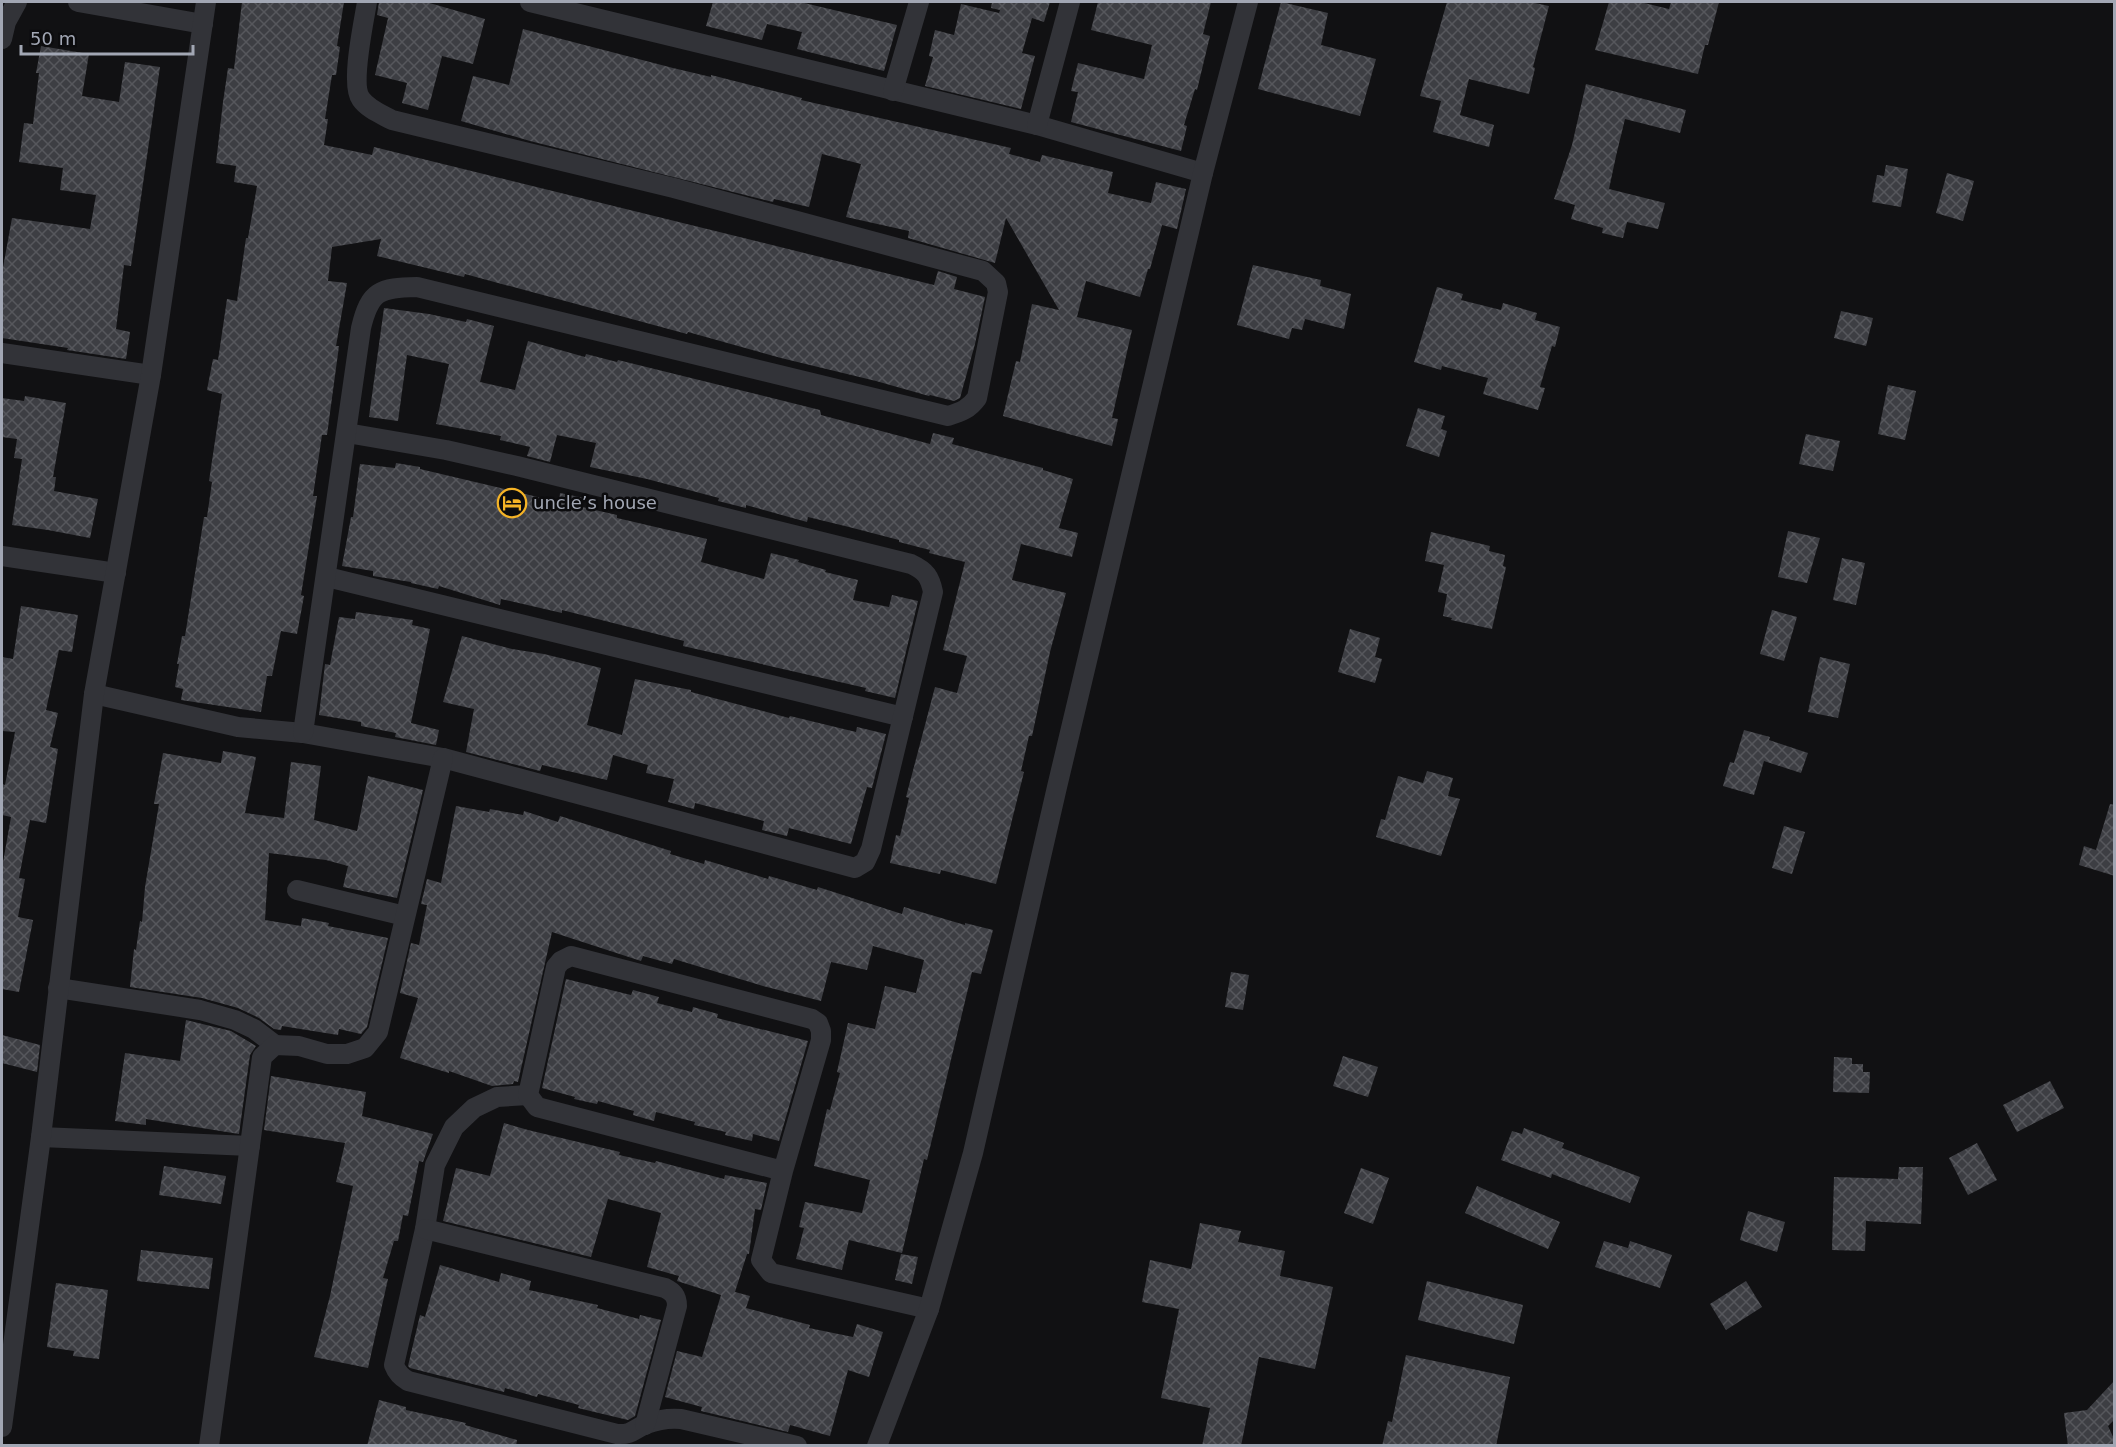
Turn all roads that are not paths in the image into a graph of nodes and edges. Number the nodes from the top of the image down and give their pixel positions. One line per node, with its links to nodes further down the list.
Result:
1 (17, 2): 10 (street)
2 (78, 2): 9 (street)
3 (206, 2): 9 (street)
4 (367, 2): 16 (street)
5 (530, 2): 11 (street)
6 (919, 2): 11 (street)
7 (1070, 2): 12 (street)
8 (1248, 2): 13 (street)
9 (203, 24): 15 (street)
10 (2, 39)
11 (893, 91): 12 (street)
12 (1037, 125): 13 (street)
13 (1203, 173): 33 (street)
14 (2, 353): 15 (street)
15 (151, 375): 18 (street)
16 (347, 433): 19 (street); 21 (street)
17 (2, 556): 18 (street)
18 (116, 573): 20 (street)
19 (327, 577): 21 (street); 22 (street)
20 (94, 694): 22 (street); 26 (street)
21 (903, 717): 23 (street)
22 (303, 733): 23 (street)
23 (442, 758): 25 (street)
24 (297, 890): 25 (street)
25 (405, 916): 27 (street)
26 (58, 988): 27 (street); 29 (street)
27 (275, 1045): 30 (street)
28 (528, 1095): 31 (street); 31 (street); 32 (street)
29 (41, 1137): 30 (street); 35 (street)
30 (250, 1146): 36 (street)
31 (783, 1171): 33 (street)
32 (425, 1229): 34 (street); 34 (street)
33 (929, 1309): 38 (street)
34 (645, 1425): 37 (street)
35 (2, 1427)
36 (209, 1446)
37 (797, 1446)
38 (877, 1446)

